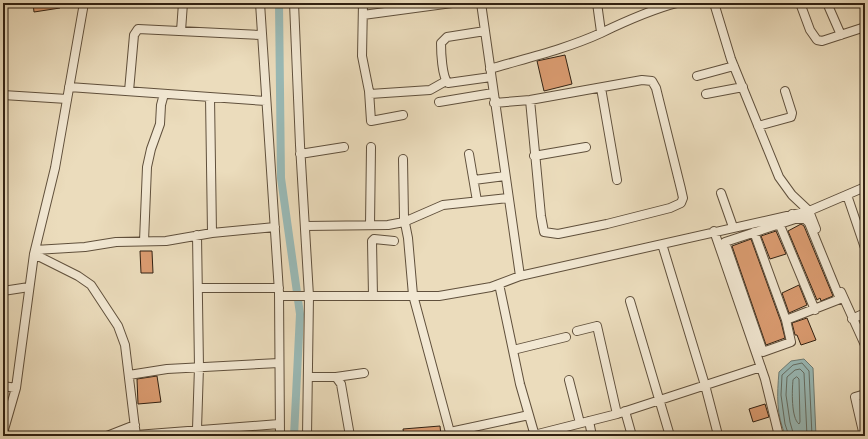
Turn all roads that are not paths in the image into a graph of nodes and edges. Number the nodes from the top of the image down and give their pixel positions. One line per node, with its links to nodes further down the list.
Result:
1 (84, 3): 24 (street)
2 (183, 3): 15 (street)
3 (260, 3): 18 (street)
4 (294, 3): 45 (street)
5 (362, 3): 13 (street)
6 (452, 3): 13 (street)
7 (481, 3): 16 (street)
8 (597, 3): 17 (street)
9 (677, 3): 17 (street)
10 (714, 3): 20 (street)
11 (800, 3): 19 (street)
12 (827, 3): 19 (street)
13 (363, 15): 31 (street)
14 (865, 27): 19 (street)
15 (181, 31): 18 (street); 27 (street)
16 (485, 31): 21 (street); 23 (street)
17 (602, 32): 21 (street)
18 (261, 35): 37 (street)
19 (841, 35)
20 (734, 66): 22 (street); 25 (street)
21 (490, 73): 23 (street); 29 (street)
22 (697, 76)
23 (446, 81): 31 (street)
24 (68, 87): 27 (street); 35 (street)
25 (743, 87): 32 (street); 41 (street)
26 (601, 88): 36 (street); 47 (street); 51 (street)
27 (129, 91): 30 (street)
28 (785, 91): 41 (street)
29 (493, 93): 38 (street); 39 (street)
30 (164, 94): 34 (street); 70 (street)
31 (370, 94): 40 (street)
32 (706, 94)
33 (3, 95): 35 (street)
34 (210, 97): 37 (street); 67 (street)
35 (67, 99): 73 (street)
36 (530, 100): 39 (street); 47 (street)
37 (266, 101): 63 (street)
38 (439, 102)
39 (494, 104): 49 (street)
40 (403, 115)
41 (758, 126): 57 (street)
42 (344, 147): 45 (street)
43 (371, 147): 61 (street)
44 (586, 147): 47 (street)
45 (300, 154): 62 (street)
46 (469, 154): 50 (street)
47 (534, 156)
48 (403, 159): 59 (street)
49 (505, 176): 50 (street); 55 (street)
50 (474, 180): 56 (street)
51 (617, 180)
52 (865, 187): 54 (street)
53 (720, 193): 64 (street)
54 (847, 195): 57 (street); 72 (street)
55 (508, 198): 56 (street); 74 (street)
56 (477, 201): 59 (street)
57 (809, 211): 58 (street); 86 (street)
58 (794, 216): 60 (street); 64 (street); 84 (street)
59 (404, 222): 61 (street); 80 (street)
60 (779, 224): 66 (street); 84 (street)
61 (370, 225): 62 (street)
62 (305, 226): 81 (street)
63 (275, 227): 67 (street); 79 (street)
64 (733, 227): 65 (street)
65 (714, 231): 71 (street); 94 (street)
66 (754, 232): 87 (street); 87 (street)
67 (212, 233): 68 (street)
68 (197, 235): 70 (street); 77 (street)
69 (394, 241): 82 (street)
70 (144, 242): 73 (street)
71 (662, 244): 74 (street); 100 (street)
72 (865, 248)
73 (34, 252): 76 (street); 96 (street)
74 (520, 276): 75 (street)
75 (499, 284): 80 (street); 91 (street)
76 (29, 287): 78 (street); 102 (street)
77 (198, 288): 79 (street); 93 (street)
78 (3, 291)
79 (279, 292): 81 (street); 92 (street)
80 (413, 295): 82 (street); 114 (street)
81 (308, 296): 82 (street); 97 (street)
82 (373, 296)
83 (630, 300): 104 (street)
84 (815, 310): 87 (street)
85 (865, 313): 86 (street)
86 (852, 319): 90 (street)
87 (786, 320)
88 (577, 332): 106 (street)
89 (566, 336): 91 (street)
90 (865, 346)
91 (513, 350): 107 (street)
92 (279, 363): 93 (street); 109 (street)
93 (199, 367): 96 (street); 112 (street)
94 (761, 367): 100 (street); 126 (street)
95 (364, 374): 98 (street)
96 (129, 375): 110 (street)
97 (308, 377): 98 (street); 120 (street)
98 (336, 377): 121 (street)
99 (569, 380): 108 (street)
100 (705, 385): 104 (street); 125 (street)
101 (3, 386): 102 (street)
102 (16, 388): 113 (street)
103 (865, 394): 127 (street)
104 (660, 399): 105 (street); 124 (street)
105 (625, 411): 106 (street); 123 (street)
106 (617, 414): 108 (street)
107 (529, 415): 114 (street); 116 (street)
108 (585, 422): 116 (street); 122 (street)
109 (279, 424): 111 (street); 119 (street)
110 (135, 425): 115 (street); 117 (street)
111 (234, 426): 112 (street); 118 (street)
112 (197, 429): 115 (street)
113 (3, 433)
114 (450, 434)
115 (136, 435)
116 (535, 435)
117 (107, 436)
118 (234, 436)
119 (280, 436)
120 (307, 436)
121 (350, 436)
122 (592, 436)
123 (632, 436)
124 (670, 436)
125 (717, 436)
126 (779, 436)
127 (864, 436)

